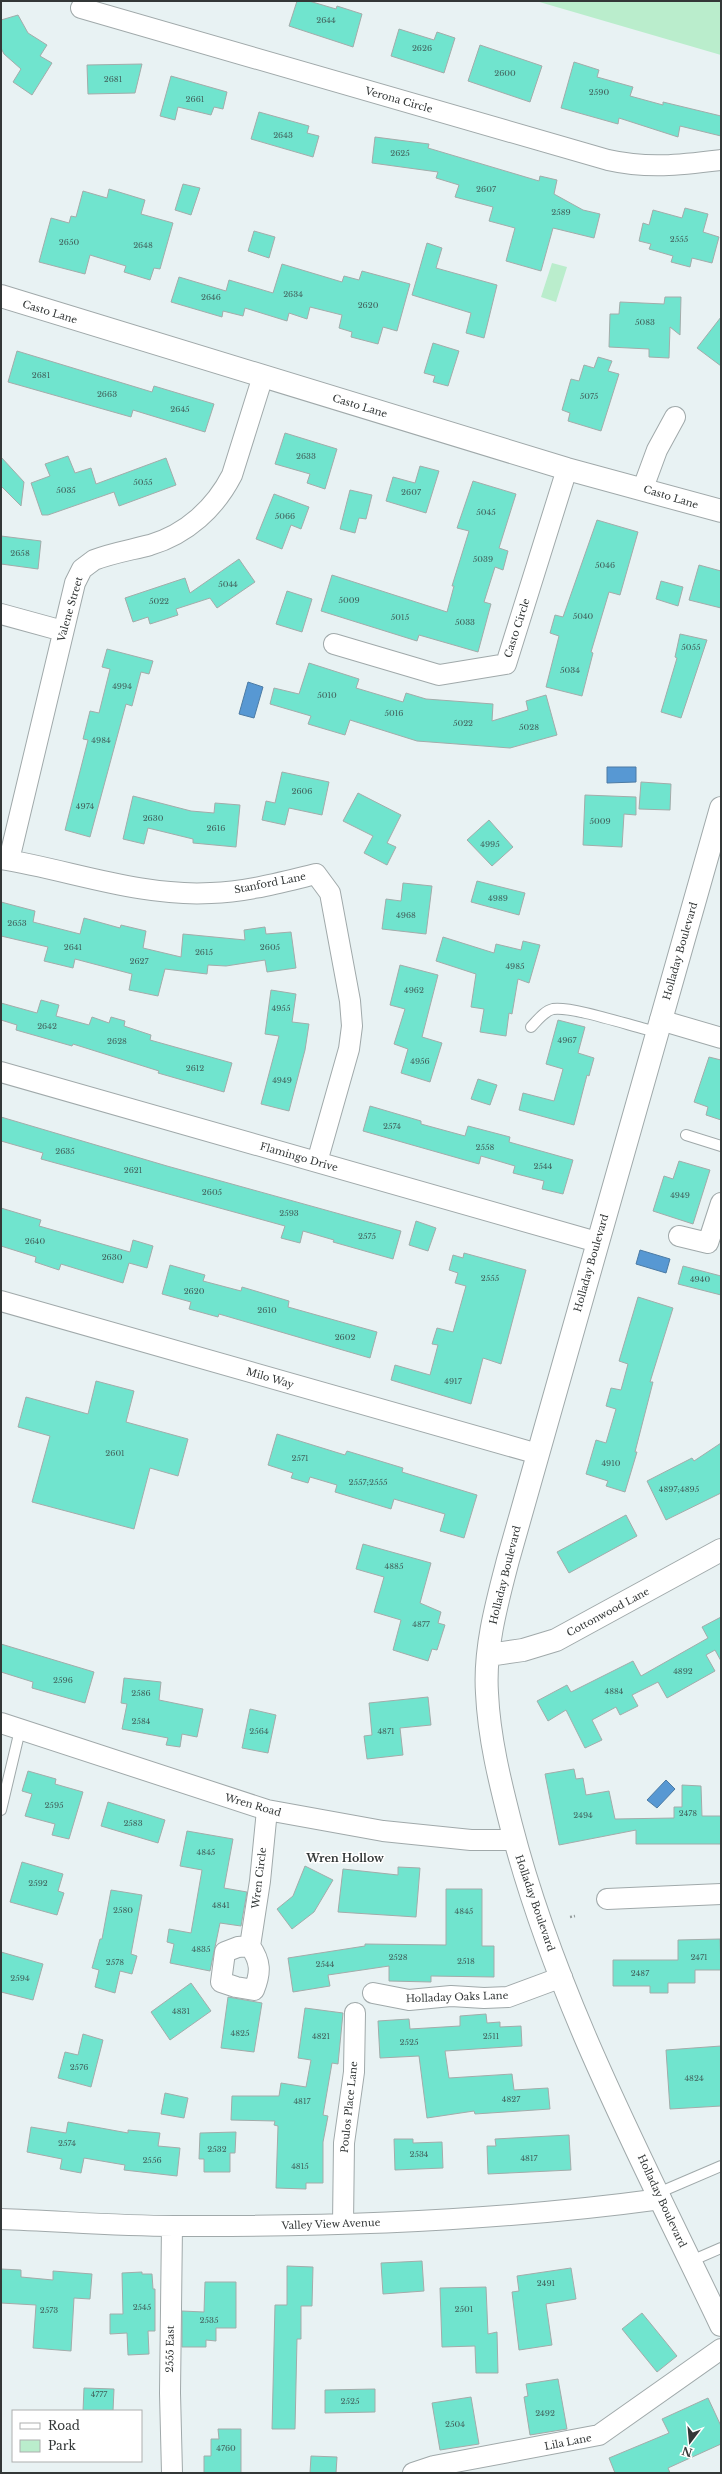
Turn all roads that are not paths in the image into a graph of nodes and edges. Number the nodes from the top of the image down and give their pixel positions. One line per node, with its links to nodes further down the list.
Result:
1 (80, 8): 2 (street, Verona Circle)
2 (721, 160)
3 (1, 296): 4 (main road, Casto Lane)
4 (263, 376): 6 (main road, Casto Lane); 10 (street, Valene Street)
5 (674, 417): 7 (street)
6 (567, 469): 7 (main road, Casto Lane); 11 (street, Casto Circle)
7 (643, 488): 8 (main road, Casto Lane)
8 (721, 511)
9 (1, 614): 10 (street)
10 (63, 631): 13 (street, Valene Street)
11 (334, 644)
12 (721, 808): 14 (main road, Holladay Boulevard)
13 (5, 859): 20 (street, Stanford Lane)
14 (658, 1026): 15 (lane); 16 (street); 23 (main road, Holladay Boulevard)
15 (531, 1027)
16 (721, 1038)
17 (1, 1072): 20 (street, Flamingo Drive)
18 (686, 1135): 19 (lane)
19 (721, 1146)
20 (317, 1162): 23 (street, Flamingo Drive)
21 (721, 1203): 22 (street)
22 (679, 1236)
23 (597, 1242): 25 (main road, Holladay Boulevard)
24 (1, 1301): 25 (street, Milo Way)
25 (538, 1454): 27 (main road, Holladay Boulevard)
26 (721, 1550): 27 (main road, Cottonwood Lane)
27 (489, 1655): 32 (main road, Holladay Boulevard)
28 (1, 1723): 29 (street, Wren Road)
29 (20, 1730): 30 (lane); 31 (street, Wren Road)
30 (1, 1810)
31 (267, 1810): 32 (street, Wren Road); 35 (street, Wren Circle)
32 (515, 1840): 36 (main road, Holladay Boulevard)
33 (721, 1894): 34 (street)
34 (607, 1899)
35 (250, 1946)
36 (562, 1977): 37 (street, Holladay Oaks Lane); 40 (main road, Holladay Boulevard)
37 (373, 1993)
38 (355, 2013): 42 (street, Poulos Place Lane)
39 (721, 2166): 40 (lane)
40 (660, 2196): 42 (street, Valley View Avenue); 45 (main road, Holladay Boulevard)
41 (1, 2219): 43 (street, Valley View Avenue)
42 (343, 2224): 43 (street, Valley View Avenue)
43 (172, 2226): 48 (street, 2555 East)
44 (721, 2248): 45 (lane)
45 (691, 2261): 46 (main road, Holladay Boulevard)
46 (718, 2312)
47 (721, 2349): 49 (street, Lila Lane)
48 (172, 2473)
49 (413, 2473)

